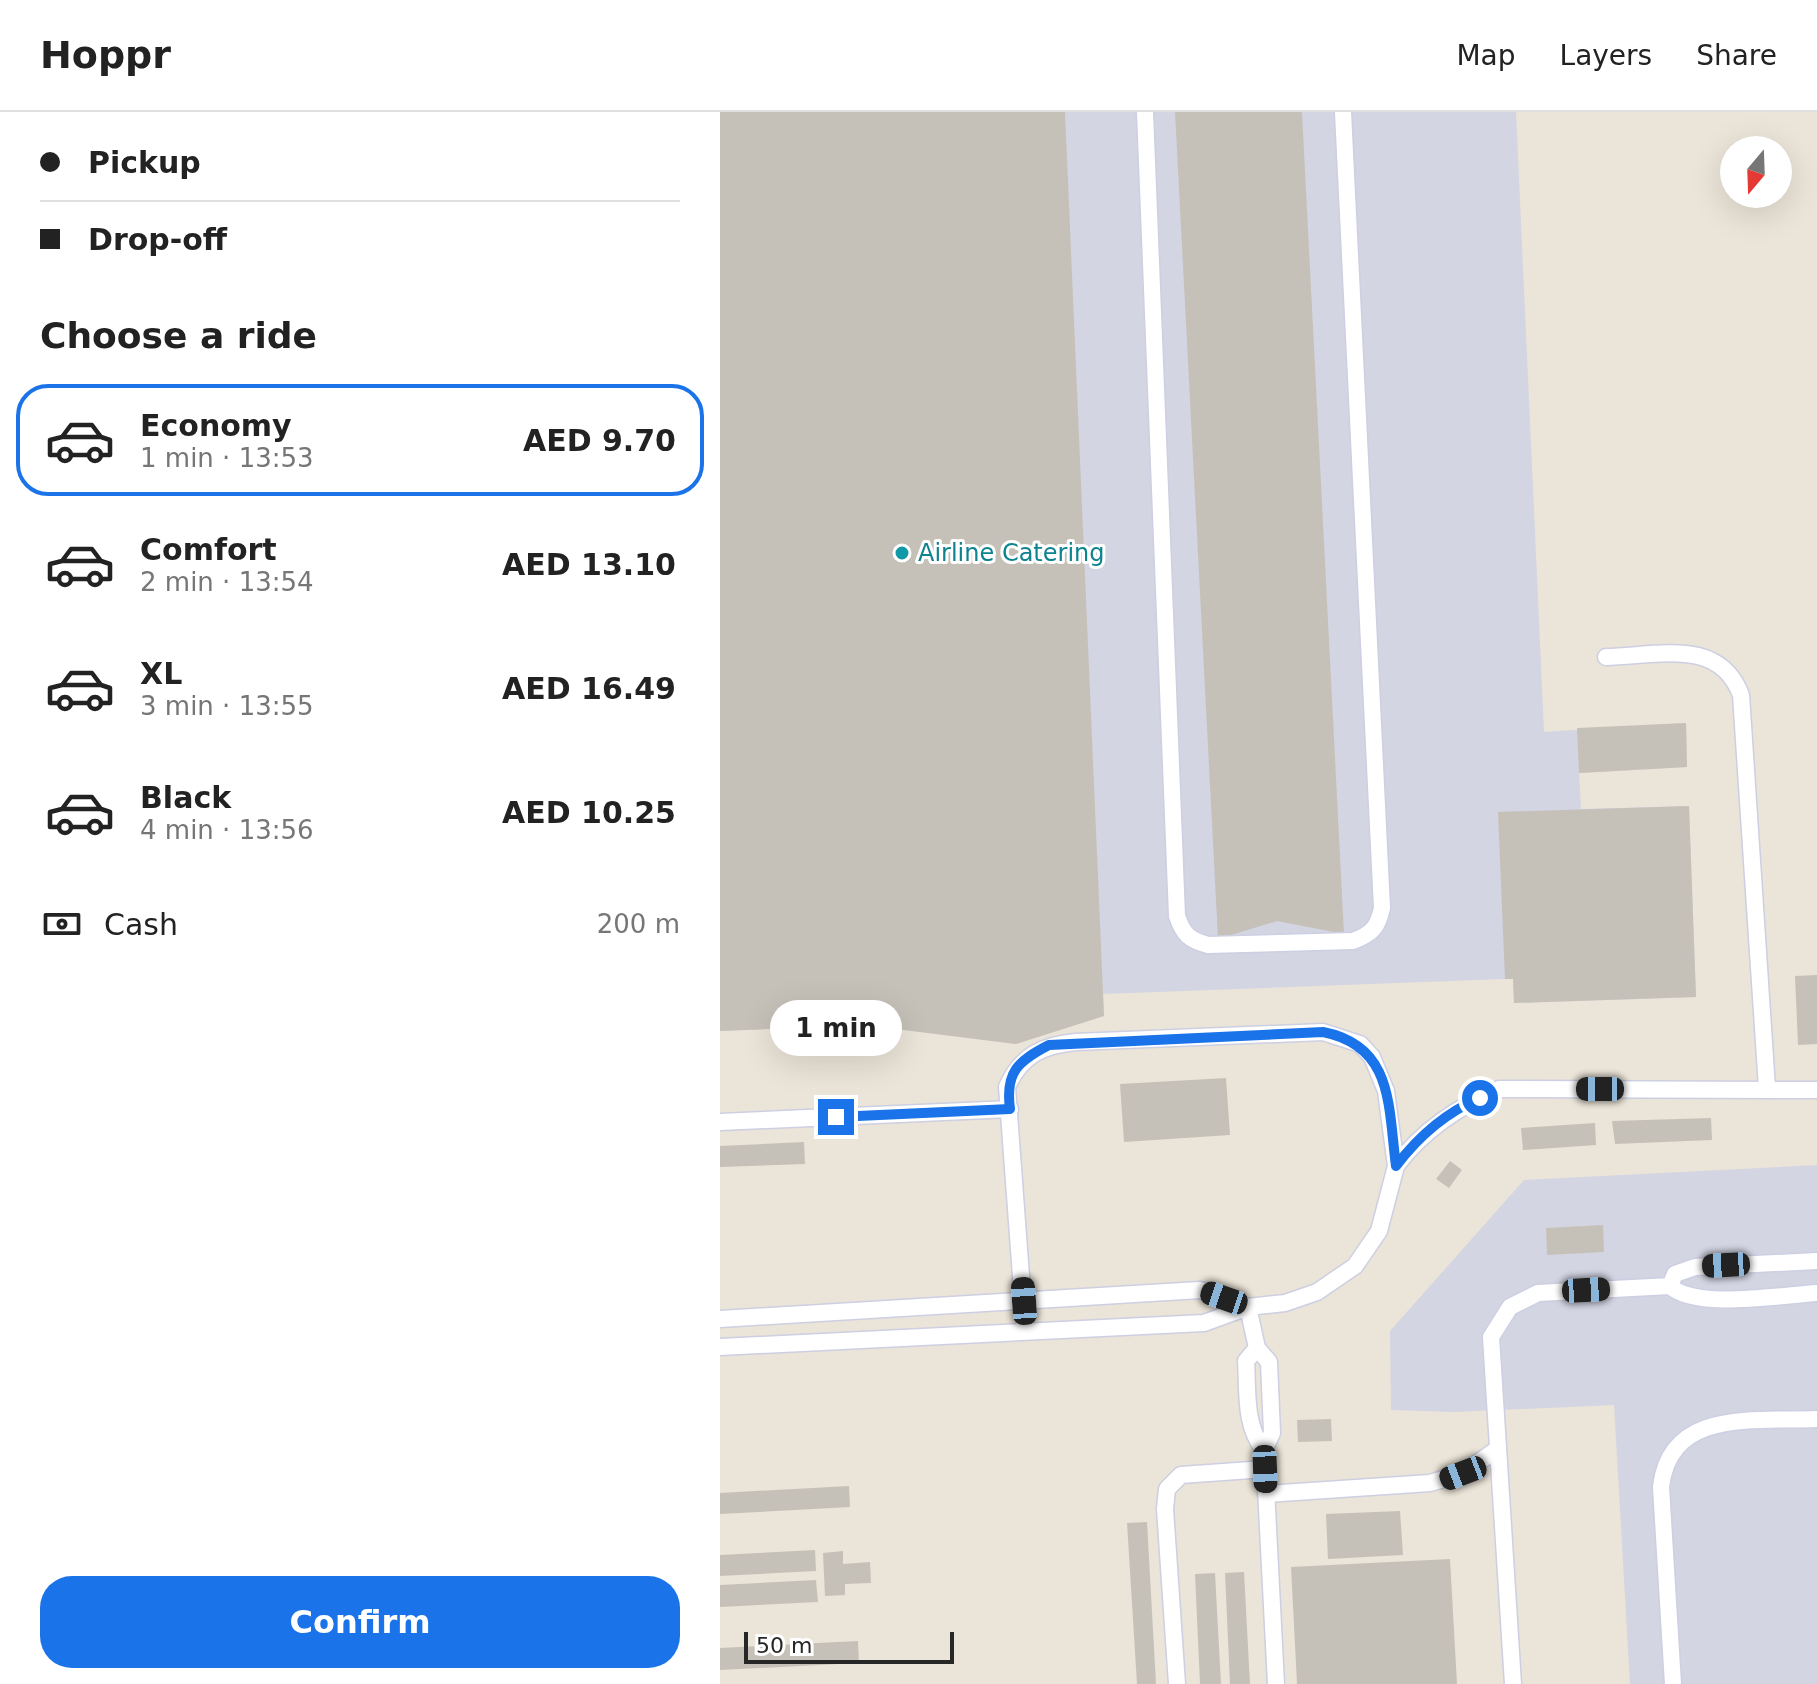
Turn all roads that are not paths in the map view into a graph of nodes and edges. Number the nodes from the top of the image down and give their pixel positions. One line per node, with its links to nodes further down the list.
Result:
1 (1145, 112): 2 (lane)
2 (1343, 112)
3 (1606, 657): 4 (lane)
4 (1767, 1088): 5 (lane); 8 (lane)
5 (1817, 1090)
6 (1010, 1109): 7 (lane); 8 (lane); 12 (lane)
7 (720, 1122)
8 (1396, 1166): 13 (lane)
9 (1817, 1261): 10 (lane)
10 (1670, 1286): 11 (lane); 18 (lane)
11 (1817, 1293)
12 (1024, 1301): 13 (lane); 14 (lane); 15 (lane)
13 (1248, 1307): 15 (lane); 19 (lane)
14 (720, 1319)
15 (1025, 1330): 16 (lane)
16 (720, 1347)
17 (1817, 1419): 24 (lane)
18 (1496, 1450): 20 (lane); 23 (lane)
19 (1265, 1469): 20 (lane); 21 (lane)
20 (1266, 1494): 22 (lane)
21 (1177, 1684)
22 (1276, 1684)
23 (1513, 1684)
24 (1673, 1684)

